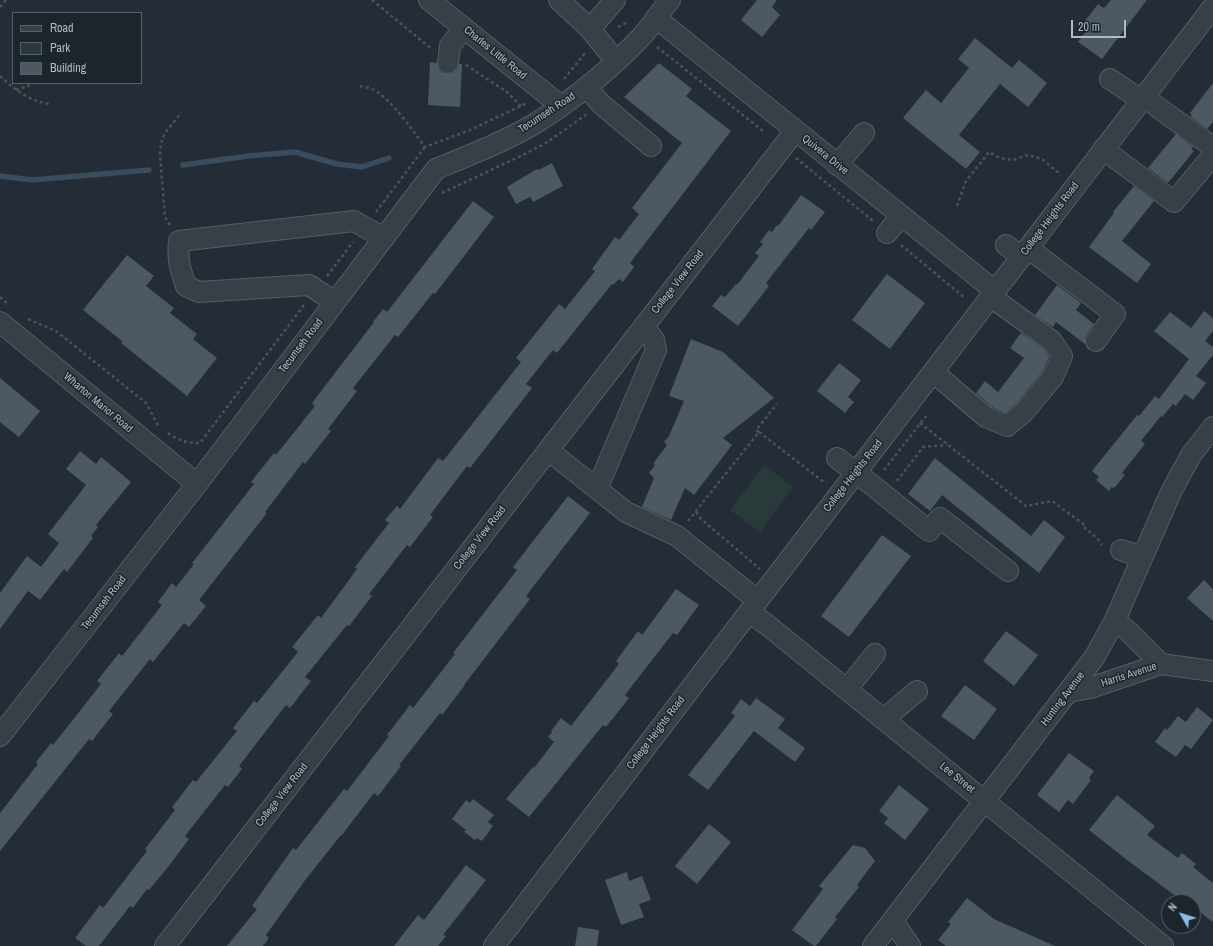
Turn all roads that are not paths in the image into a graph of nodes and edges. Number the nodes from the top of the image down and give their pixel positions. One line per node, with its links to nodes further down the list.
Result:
1 (430, 0): 7 (street, Charles Little Road)
2 (559, 0): 8 (street)
3 (615, 0): 8 (street)
4 (670, 0): 6 (street, Tecumseh Road)
5 (1213, 7): 13 (street, College Heights Road)
6 (656, 18): 9 (street, Tecumseh Road); 15 (street, Quivera Drive)
7 (464, 28): 10 (street); 14 (street, Charles Little Road)
8 (595, 35): 9 (street)
9 (616, 61): 12 (street, Tecumseh Road)
10 (448, 63)
11 (1110, 79): 13 (street)
12 (586, 87): 14 (street, Tecumseh Road); 17 (street)
13 (1142, 98): 18 (street); 19 (street, College Heights Road)
14 (554, 100): 24 (street, Tecumseh Road)
15 (795, 131): 21 (street, Quivera Drive); 29 (street, College View Road)
16 (864, 133): 21 (street)
17 (651, 146)
18 (1213, 147)
19 (1103, 149): 20 (street); 25 (street, College Heights Road)
20 (1213, 156)
21 (837, 165): 22 (street, Quivera Drive)
22 (901, 216): 23 (street); 26 (street, Quivera Drive)
23 (887, 233)
24 (384, 238): 27 (street, Tecumseh Road); 27 (street)
25 (1019, 250): 26 (street, College Heights Road); 30 (street)
26 (993, 294): 31 (street, College Heights Road); 31 (street, Quivera Drive)
27 (335, 302): 36 (street, Tecumseh Road)
28 (5, 314): 36 (street, Wharton Manor Road)
29 (644, 326): 33 (street, College View Road); 37 (street)
30 (1096, 341)
31 (933, 372): 35 (street, College Heights Road)
32 (1213, 427): 39 (street, Hunting Avenue)
33 (548, 450): 37 (street, Lee Street); 53 (street, College View Road)
34 (837, 458): 35 (street)
35 (856, 472): 40 (street); 41 (street, College Heights Road)
36 (197, 484): 50 (street, Tecumseh Road)
37 (597, 489): 41 (street, Lee Street)
38 (1112, 548): 39 (street)
39 (1142, 557): 42 (street, Hunting Avenue)
40 (1008, 571)
41 (753, 606): 46 (street, Lee Street); 54 (street, College Heights Road)
42 (1115, 620): 44 (street); 48 (street, Hunting Avenue)
43 (875, 654): 46 (street)
44 (1161, 664): 45 (street, Harris Avenue); 48 (street, Harris Avenue)
45 (1213, 671)
46 (847, 689): 49 (street, Lee Street)
47 (917, 691): 49 (street)
48 (1069, 692): 51 (street, Hunting Avenue)
49 (884, 720): 51 (street, Lee Street)
50 (0, 736)
51 (985, 801): 52 (street, Hunting Avenue); 57 (street, Lee Street)
52 (893, 921): 55 (street, Hunting Avenue); 56 (street)
53 (165, 946)
54 (494, 946)
55 (873, 946)
56 (910, 946)
57 (1163, 946)

